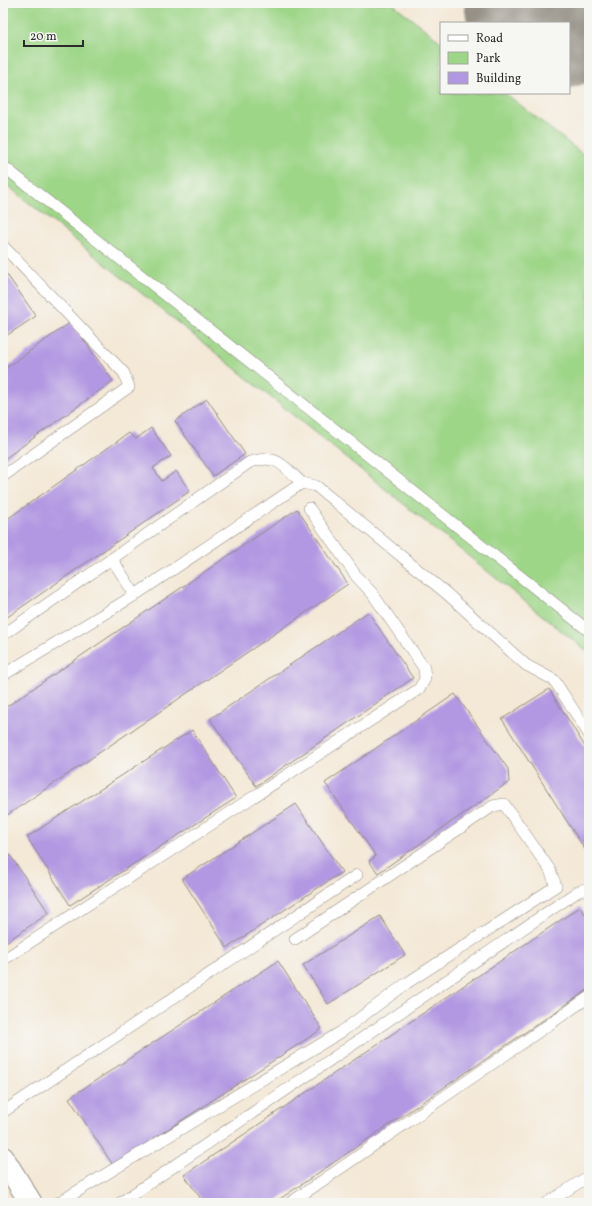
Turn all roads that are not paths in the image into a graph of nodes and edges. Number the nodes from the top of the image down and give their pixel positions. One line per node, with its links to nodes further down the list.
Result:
1 (3, 166): 8 (lane)
2 (3, 246): 3 (lane)
3 (3, 476)
4 (302, 483): 6 (lane); 7 (lane); 11 (lane)
5 (309, 508): 15 (lane)
6 (112, 559): 7 (lane); 9 (lane)
7 (135, 595): 10 (lane)
8 (589, 631)
9 (3, 635)
10 (3, 675)
11 (589, 734)
12 (357, 875): 17 (lane)
13 (589, 892): 22 (lane)
14 (295, 939): 21 (lane)
15 (3, 960)
16 (589, 997): 23 (lane)
17 (3, 1112)
18 (3, 1158): 20 (street)
19 (589, 1176): 24 (lane)
20 (31, 1203)
21 (58, 1203)
22 (120, 1203)
23 (290, 1203)
24 (547, 1203)

